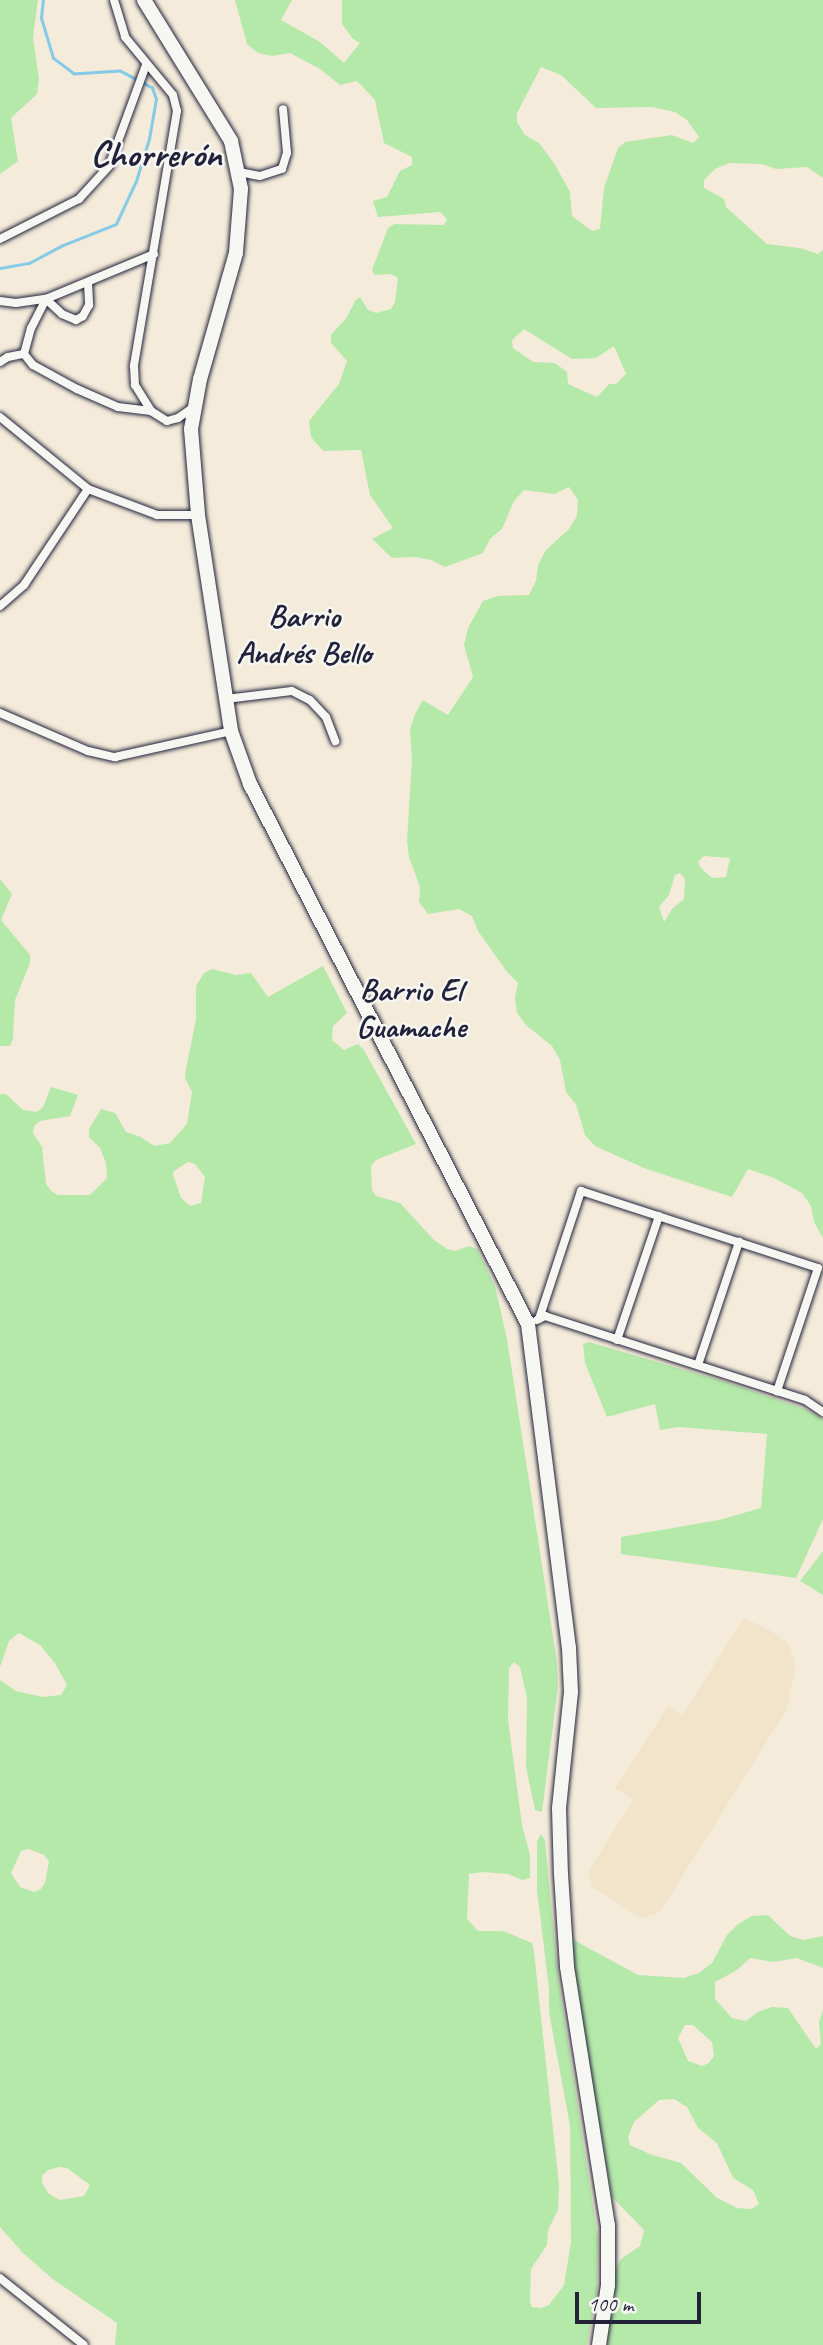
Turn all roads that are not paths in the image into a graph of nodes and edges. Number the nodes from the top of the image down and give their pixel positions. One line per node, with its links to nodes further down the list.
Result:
1 (114, 0): 3 (street)
2 (144, 0): 5 (highway)
3 (145, 69): 6 (street); 7 (street)
4 (283, 109): 5 (street)
5 (239, 172): 13 (highway)
6 (0, 239)
7 (154, 254): 8 (street); 14 (street)
8 (88, 283): 9 (street); 9 (street)
9 (46, 299): 10 (street); 11 (street)
10 (0, 301)
11 (24, 354): 12 (street); 14 (street)
12 (0, 362)
13 (196, 406): 14 (street); 17 (highway)
14 (151, 411)
15 (0, 417): 16 (street)
16 (88, 489): 17 (street); 18 (street)
17 (198, 515): 19 (highway)
18 (0, 606)
19 (226, 699): 21 (highway); 22 (street)
20 (0, 713): 21 (street)
21 (231, 731): 25 (highway)
22 (335, 741)
23 (659, 1216): 24 (street); 25 (street); 26 (street)
24 (739, 1242): 27 (street); 28 (street)
25 (534, 1322): 26 (street); 32 (highway)
26 (617, 1339): 27 (street)
27 (698, 1366): 28 (street)
28 (777, 1391): 29 (street)
29 (823, 1412)
30 (0, 2278): 31 (street)
31 (84, 2345)
32 (600, 2345)

